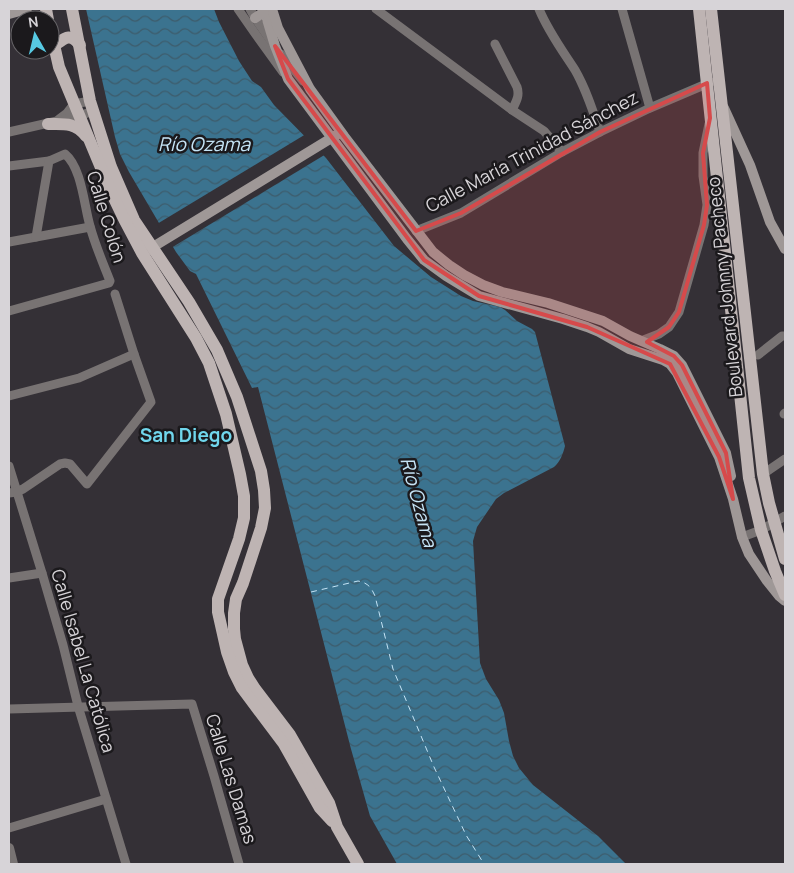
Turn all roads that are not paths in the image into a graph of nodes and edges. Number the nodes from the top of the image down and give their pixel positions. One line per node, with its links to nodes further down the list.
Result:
1 (27, 9): 11 (main road)
2 (72, 9): 13 (main road)
3 (238, 9): 17 (street)
4 (376, 9): 24 (street)
5 (539, 9): 28 (street)
6 (622, 9): 22 (street)
7 (699, 9): 18 (main road, Boulevard Johnny Pacheco)
8 (711, 9): 18 (main road, Boulevard Johnny Pacheco)
9 (267, 10): 10 (main road); 15 (main road); 19 (main road)
10 (252, 13): 15 (street)
11 (9, 14)
12 (60, 41): 13 (main road)
13 (80, 44): 21 (main road)
14 (495, 44): 24 (street)
15 (275, 46): 17 (main road); 19 (street)
16 (58, 60): 23 (main road)
17 (288, 79): 29 (main road)
18 (713, 81): 20 (main road, Boulevard Johnny Pacheco); 22 (street, Calle María Trinidad Sánchez); 25 (main road, Boulevard Johnny Pacheco)
19 (310, 89): 29 (main road)
20 (721, 101): 39 (main road); 49 (main road, Boulevard Johnny Pacheco)
21 (92, 106): 23 (street); 38 (main road)
22 (650, 108): 28 (street, Calle María Trinidad Sánchez)
23 (77, 110): 26 (street); 30 (main road)
24 (512, 110): 31 (street)
25 (710, 118): 43 (street, Boulevard Johnny Pacheco); 54 (main road, Boulevard Johnny Pacheco)
26 (52, 123): 27 (street); 30 (main road)
27 (9, 132)
28 (600, 132): 31 (street, Calle María Trinidad Sánchez)
29 (337, 135): 35 (main road); 38 (main road); 51 (main road)
30 (90, 142): 38 (main road)
31 (562, 152): 35 (street, Calle María Trinidad Sánchez)
32 (49, 161): 33 (street); 34 (street, Calle Colón); 36 (street)
33 (9, 166)
34 (90, 227): 36 (street); 41 (street, Calle Colón)
35 (416, 231): 43 (main road)
36 (36, 237): 37 (street)
37 (9, 242)
38 (152, 247): 64 (main road); 64 (main road)
39 (785, 249)
40 (115, 294): 44 (street)
41 (9, 311)
42 (785, 336): 45 (street)
43 (641, 341): 51 (main road)
44 (134, 354): 46 (street); 50 (street)
45 (758, 355)
46 (9, 396)
47 (785, 459): 49 (street)
48 (9, 466): 50 (street, Calle Isabel La Católica)
49 (763, 474): 53 (main road, Boulevard Johnny Pacheco)
50 (12, 492): 57 (street, Calle Isabel La Católica)
51 (733, 499): 55 (main road)
52 (785, 516): 53 (street)
53 (774, 523): 54 (street); 56 (main road, Boulevard Johnny Pacheco)
54 (761, 530): 55 (street); 59 (main road, Boulevard Johnny Pacheco)
55 (742, 537): 60 (main road)
56 (785, 559)
57 (42, 573): 58 (street); 61 (street, Calle Isabel La Católica)
58 (9, 578)
59 (785, 595)
60 (785, 601)
61 (78, 706): 62 (street); 63 (street, Calle Isabel La Católica); 69 (street, Calle Las Damas)
62 (9, 709)
63 (106, 799): 65 (street); 68 (street, Calle Isabel La Católica)
64 (337, 827): 70 (main road)
65 (9, 828)
66 (9, 848): 67 (street)
67 (13, 864)
68 (126, 864)
69 (239, 864)
70 (358, 864)

